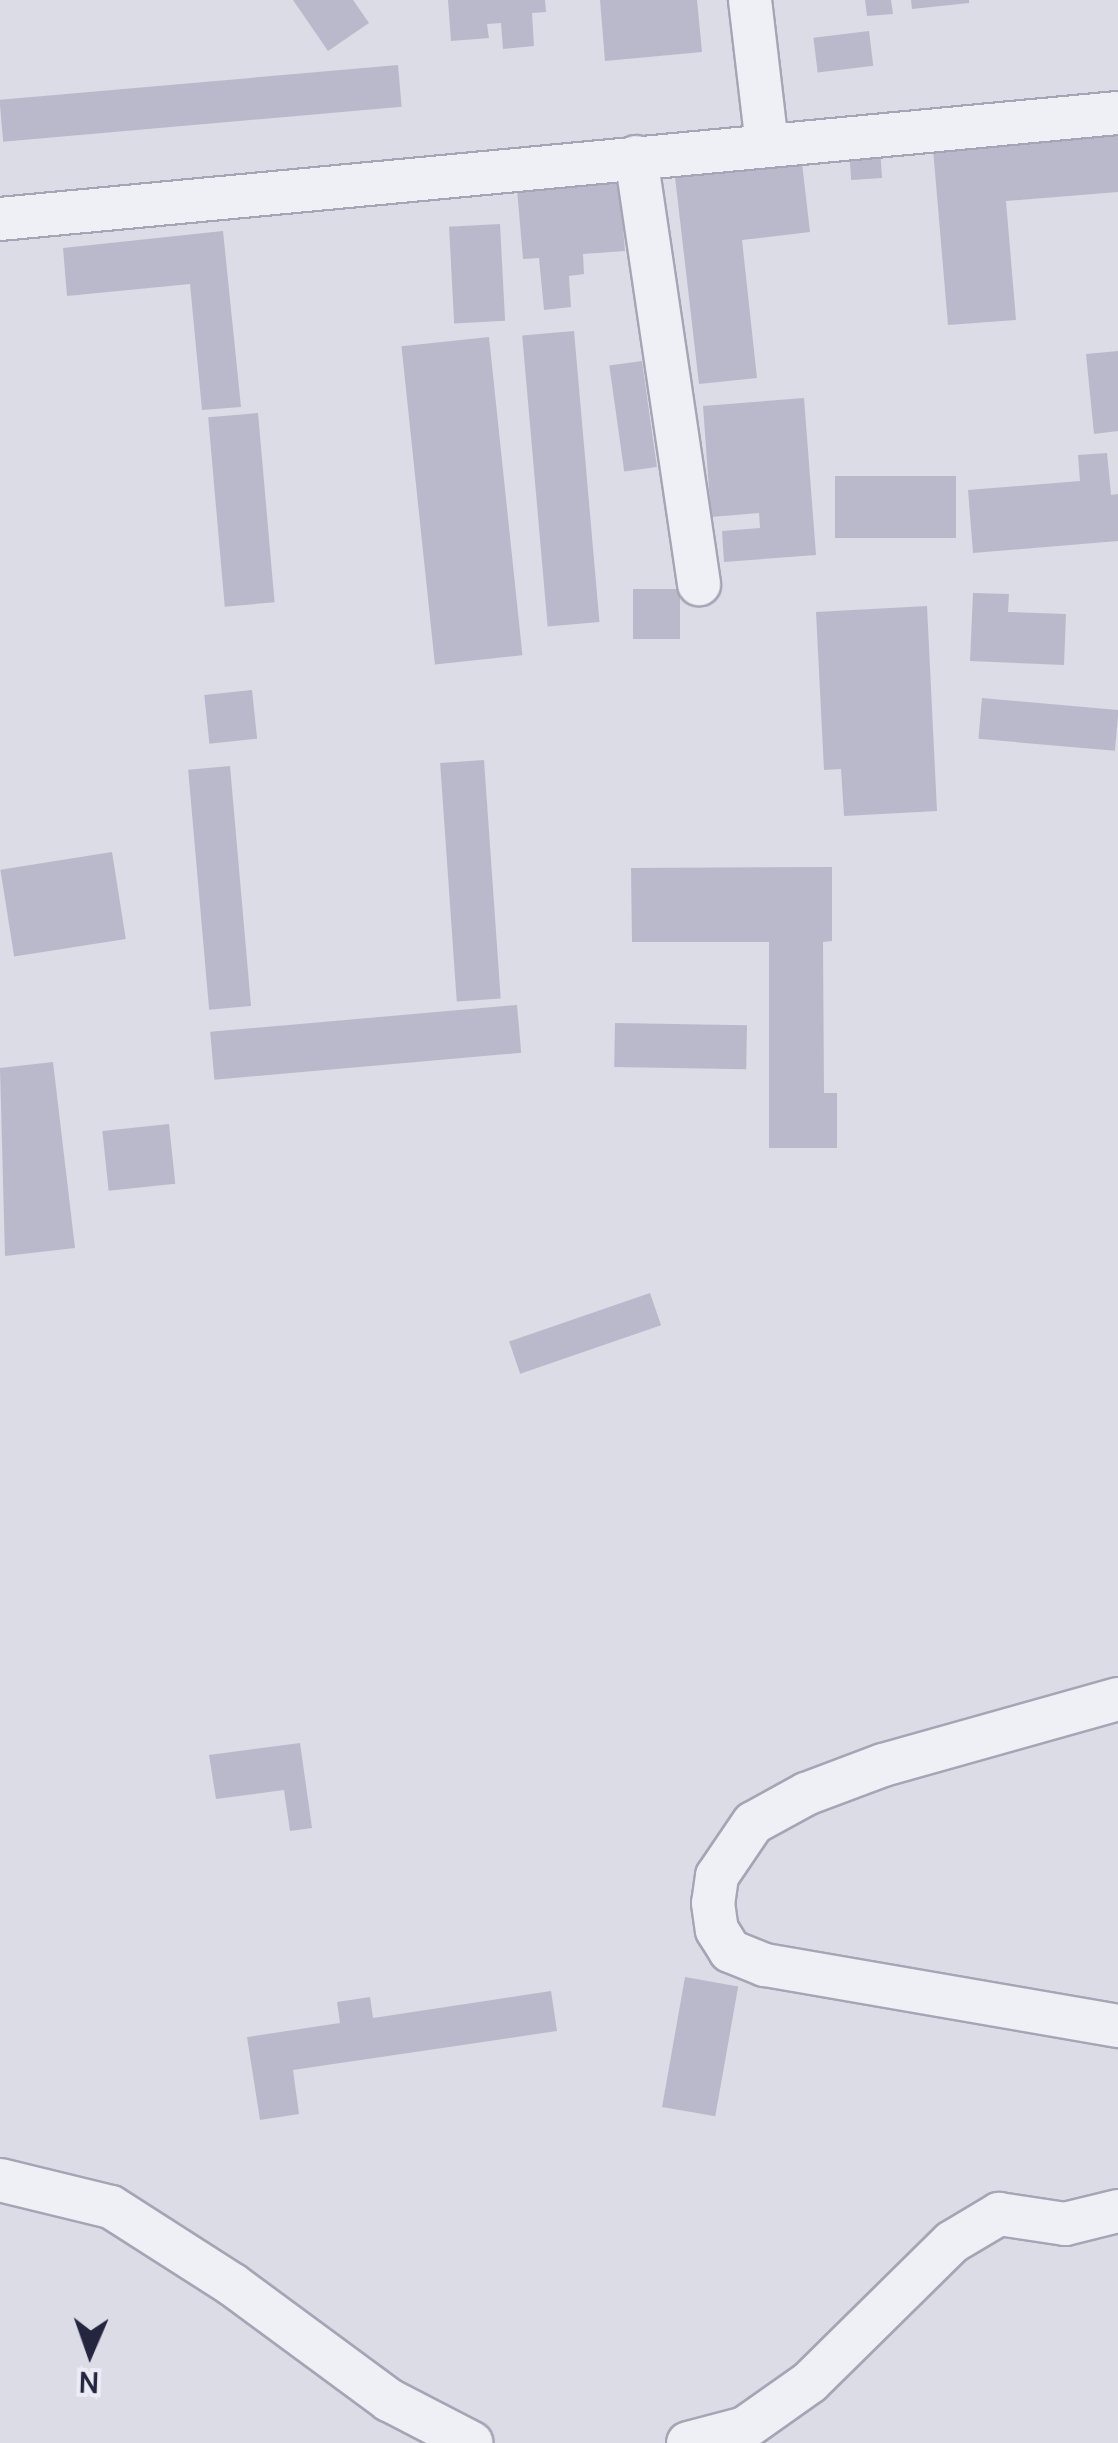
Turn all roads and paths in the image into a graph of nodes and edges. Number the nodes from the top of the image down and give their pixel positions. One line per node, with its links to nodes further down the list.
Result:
1 (750, 0): 3 (street)
2 (1118, 113): 3 (street)
3 (768, 145): 4 (street)
4 (636, 158): 5 (street); 6 (street)
5 (0, 218)
6 (699, 584)
7 (1118, 1699): 8 (street)
8 (1118, 2026)
9 (0, 2180): 11 (street)
10 (1118, 2211): 12 (street)
11 (472, 2443)
12 (688, 2443)

